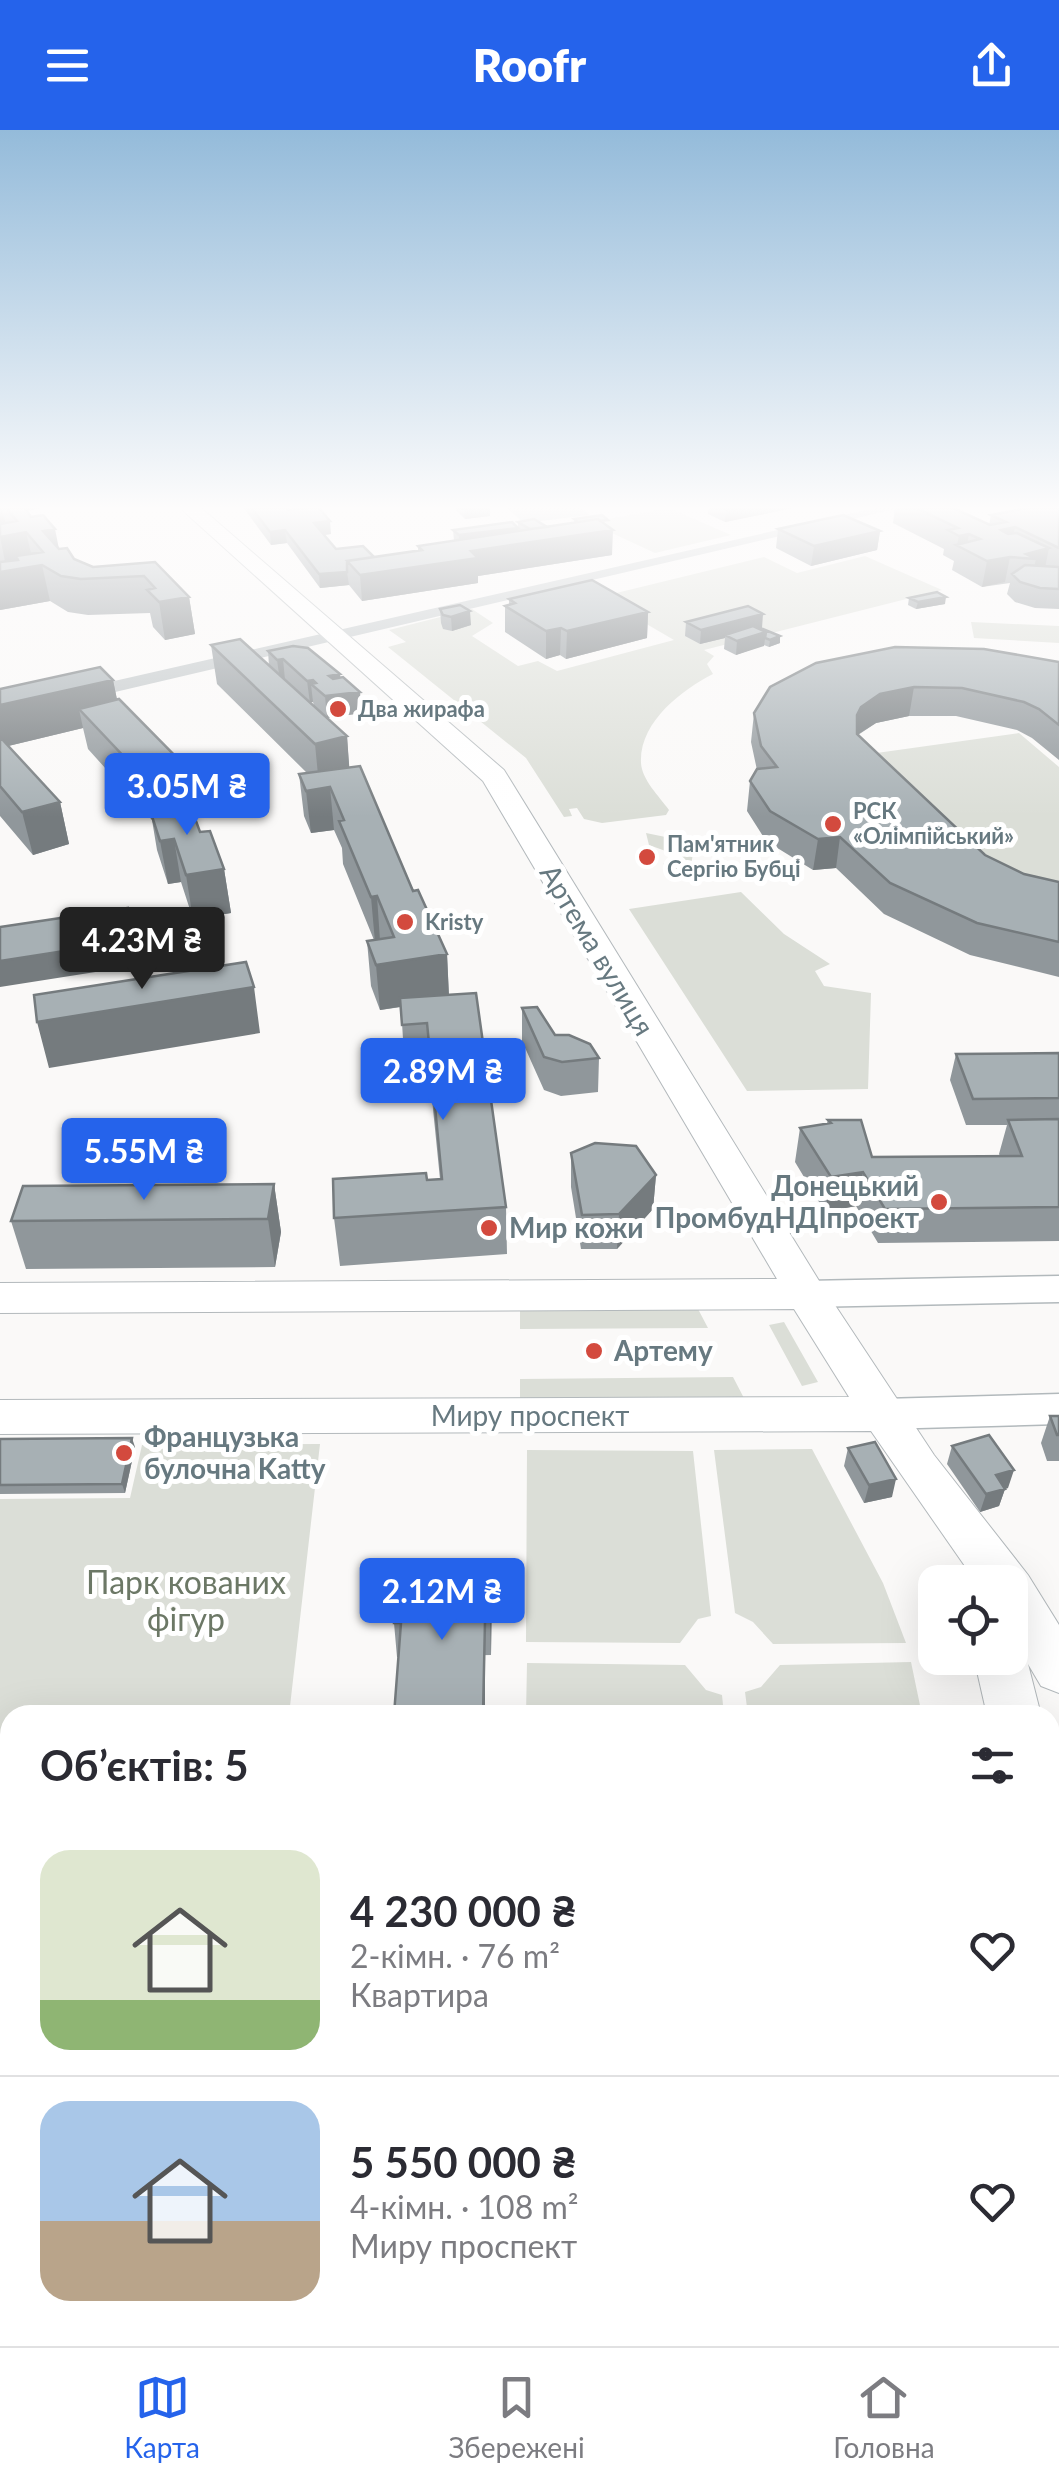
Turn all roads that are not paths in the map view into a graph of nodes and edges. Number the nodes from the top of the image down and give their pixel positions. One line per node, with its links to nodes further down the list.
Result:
1 (303, 610): 3 (main road, Артема вулиця)
2 (453, 610): 3 (street)
3 (334, 638): 4 (street); 6 (main road, Артема вулиця)
4 (0, 714)
5 (1059, 1289): 6 (main road)
6 (806, 1294): 7 (main road); 9 (main road, Артема вулиця)
7 (0, 1298)
8 (1059, 1409): 9 (main road, Миру проспект)
9 (883, 1414): 10 (main road, Миру проспект); 11 (main road, Артема вулиця)
10 (0, 1418)
11 (918, 1468): 12 (main road, Артема вулиця); 13 (main road, Артема вулиця)
12 (962, 1565)
13 (991, 1565)
14 (1028, 1619): 15 (main road)
15 (1059, 1670)
16 (1004, 1675): 17 (main road)
17 (1012, 1705)

